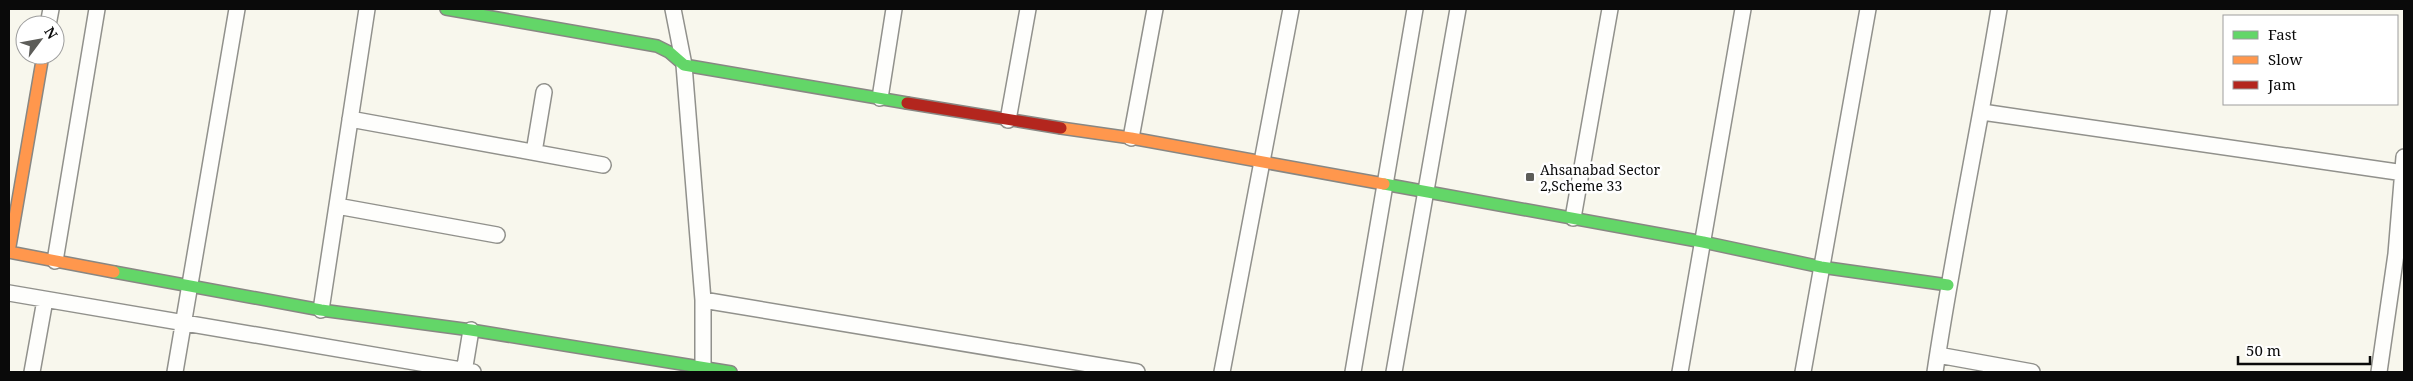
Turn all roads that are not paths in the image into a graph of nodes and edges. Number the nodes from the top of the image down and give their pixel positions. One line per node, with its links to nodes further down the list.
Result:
1 (97, 9): 35 (street)
2 (237, 9): 38 (street)
3 (367, 9): 21 (street)
4 (446, 9): 16 (street)
5 (674, 9): 16 (street)
6 (894, 9): 19 (street)
7 (1028, 9): 22 (street)
8 (1155, 9): 23 (street)
9 (1291, 9): 26 (street)
10 (1415, 9): 29 (street)
11 (1458, 9): 30 (street)
12 (1610, 9): 32 (street)
13 (1742, 9): 34 (street)
14 (1868, 9): 36 (street)
15 (1999, 9): 20 (street)
16 (684, 64): 19 (street); 41 (street)
17 (41, 65): 35 (street)
18 (544, 92): 24 (street)
19 (880, 98): 22 (street)
20 (1982, 112): 28 (street); 37 (street)
21 (350, 118): 24 (street); 31 (street)
22 (1008, 120): 23 (street)
23 (1131, 138): 26 (street)
24 (534, 152): 27 (street)
25 (2404, 157): 28 (street)
26 (1263, 163): 29 (street); 52 (street)
27 (603, 165)
28 (2404, 173): 59 (street)
29 (1385, 184): 30 (street); 53 (street)
30 (1426, 191): 32 (street); 54 (street)
31 (337, 206): 33 (street); 42 (street)
32 (1573, 218): 34 (street)
33 (498, 235)
34 (1703, 242): 36 (street); 55 (street)
35 (55, 261): 38 (street)
36 (1821, 267): 37 (street); 56 (street)
37 (1948, 285): 45 (street)
38 (189, 286): 42 (street); 43 (street)
39 (9, 294): 40 (street)
40 (45, 300): 43 (street); 47 (street)
41 (703, 300): 46 (street); 51 (street)
42 (321, 310): 44 (street)
43 (183, 323): 48 (street); 49 (street)
44 (471, 330): 46 (street); 49 (street)
45 (1938, 355): 57 (street); 58 (street)
46 (703, 370): 50 (street)
47 (32, 372)
48 (175, 372)
49 (467, 372)
50 (731, 372)
51 (1136, 372)
52 (1222, 372)
53 (1353, 372)
54 (1394, 372)
55 (1680, 372)
56 (1803, 372)
57 (1935, 372)
58 (2032, 372)
59 (2379, 372)

